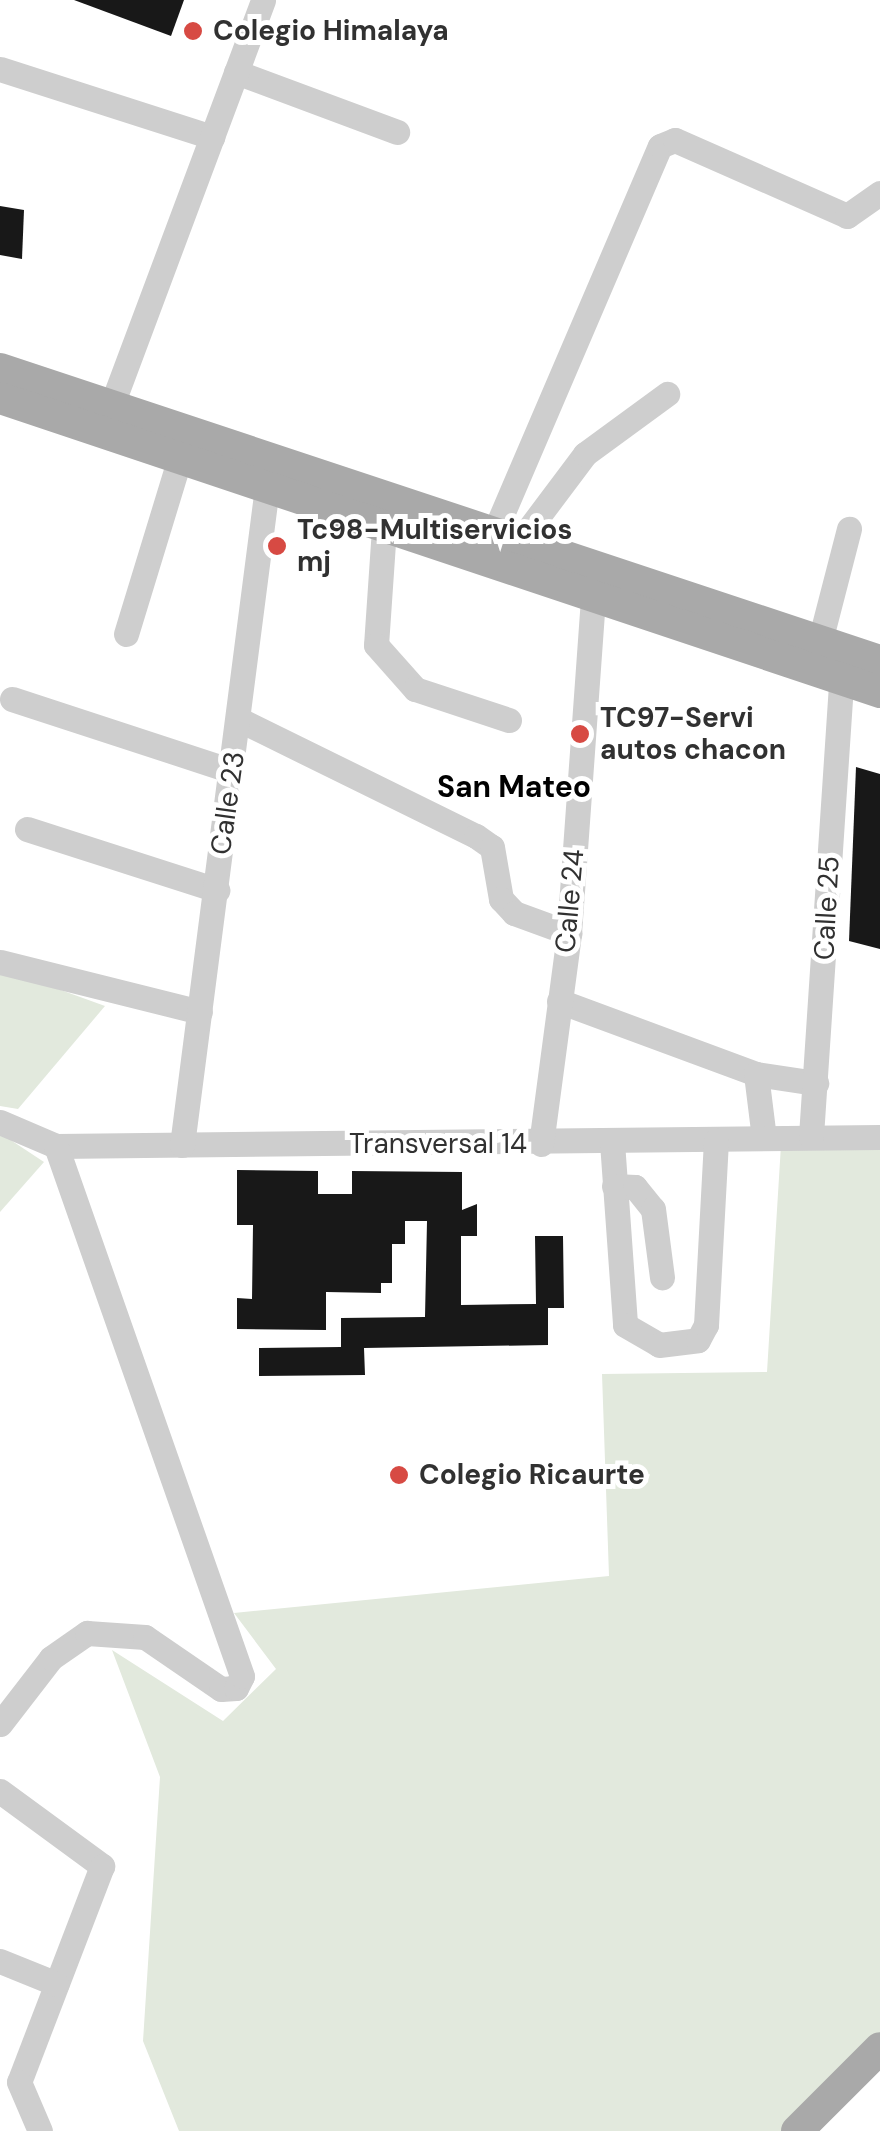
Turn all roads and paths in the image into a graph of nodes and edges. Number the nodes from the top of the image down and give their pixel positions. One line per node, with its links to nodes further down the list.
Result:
1 (263, 0): 3 (street)
2 (0, 69): 5 (street)
3 (236, 72): 4 (street); 5 (street)
4 (397, 132)
5 (212, 137): 10 (street)
6 (880, 193): 15 (street)
7 (0, 369): 10 (main road)
8 (667, 394): 15 (street)
9 (0, 398): 11 (main road)
10 (111, 407): 12 (main road)
11 (179, 461): 12 (main road); 17 (street)
12 (268, 474): 13 (main road); 15 (main road); 23 (street, Calle 23)
13 (384, 528): 15 (main road); 24 (street)
14 (849, 529): 18 (street)
15 (499, 545): 16 (main road); 18 (main road)
16 (593, 596): 20 (main road); 28 (street, Calle 24)
17 (126, 634)
18 (820, 641): 19 (main road)
19 (880, 661)
20 (841, 679): 21 (main road); 33 (street, Calle 25)
21 (880, 692)
22 (12, 700): 25 (street)
23 (240, 720): 25 (street, Calle 23); 28 (street)
24 (509, 720)
25 (232, 770): 27 (street, Calle 23)
26 (27, 830): 27 (street)
27 (216, 890): 31 (street, Calle 23)
28 (568, 933): 30 (street, Calle 24)
29 (0, 962): 31 (street)
30 (559, 1001): 32 (street); 40 (street, Calle 24)
31 (200, 1012): 41 (street, Calle 23)
32 (756, 1074): 33 (street); 37 (street)
33 (816, 1084): 35 (street, Calle 25)
34 (0, 1122): 42 (street, Transversal 14)
35 (811, 1136): 36 (street, Transversal 14); 37 (street, Transversal 14)
36 (880, 1137)
37 (764, 1138): 38 (street, Transversal 14)
38 (716, 1140): 39 (street, Transversal 14); 43 (street)
39 (612, 1142): 40 (street, Transversal 14); 43 (street)
40 (541, 1144): 41 (street, Transversal 14)
41 (182, 1145): 42 (street, Transversal 14)
42 (56, 1146): 45 (street)
43 (614, 1186): 44 (street)
44 (662, 1277)
45 (0, 1724)
46 (0, 1791): 48 (street)
47 (0, 1960): 48 (street)
48 (56, 1984): 50 (street)
49 (880, 2048): 51 (main road)
50 (40, 2131)
51 (797, 2131)

